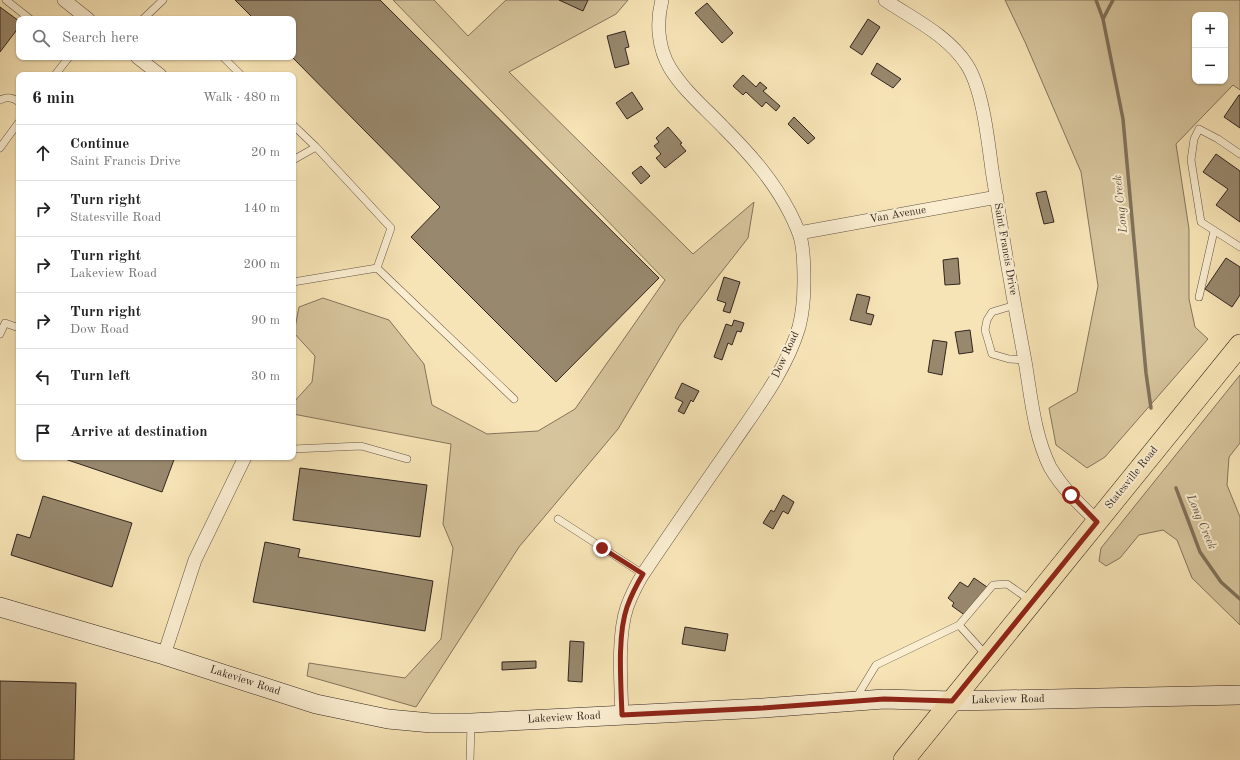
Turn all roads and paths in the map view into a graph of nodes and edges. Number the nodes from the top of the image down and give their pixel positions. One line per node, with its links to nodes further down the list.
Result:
1 (6, 0): 6 (lane)
2 (64, 0): 7 (street)
3 (163, 0): 8 (lane)
4 (662, 0): 25 (street, Dow Road)
5 (885, 0): 23 (street, Saint Francis Drive)
6 (26, 16)
7 (84, 16)
8 (147, 16)
9 (67, 60): 12 (lane)
10 (141, 60): 13 (street)
11 (226, 60): 14 (lane)
12 (57, 72)
13 (156, 72)
14 (238, 72)
15 (0, 100): 16 (lane)
16 (16, 100)
17 (16, 126): 20 (lane)
18 (296, 128): 19 (lane)
19 (316, 147): 22 (lane); 27 (lane)
20 (0, 148)
21 (1240, 154): 24 (lane)
22 (296, 158)
23 (997, 197): 25 (street, Van Avenue); 30 (street, Saint Francis Drive)
24 (1214, 231): 26 (lane); 29 (lane)
25 (799, 233): 41 (street, Dow Road)
26 (1240, 247)
27 (377, 268): 28 (lane); 35 (lane)
28 (296, 282)
29 (1199, 297)
30 (1015, 305): 34 (street, Saint Francis Drive); 34 (lane)
31 (16, 327): 32 (lane)
32 (0, 334)
33 (1240, 345): 40 (main road, Statesville Road)
34 (1024, 360): 40 (street, Saint Francis Drive)
35 (514, 399)
36 (296, 448): 38 (lane)
37 (244, 460): 45 (street)
38 (408, 460)
39 (558, 519): 41 (lane)
40 (1097, 522): 42 (main road, Statesville Road)
41 (643, 574): 50 (street, Dow Road)
42 (1033, 601): 44 (lane); 46 (main road, Statesville Road)
43 (0, 607): 45 (main road, Lakeview Road)
44 (959, 625): 46 (lane); 49 (lane)
45 (164, 655): 51 (main road, Lakeview Road)
46 (988, 657): 48 (main road, Statesville Road)
47 (1240, 695): 48 (main road, Lakeview Road)
48 (952, 701): 49 (main road, Lakeview Road); 53 (main road, Statesville Road)
49 (854, 702): 50 (main road, Lakeview Road)
50 (622, 715): 51 (main road, Lakeview Road)
51 (471, 723): 52 (lane)
52 (470, 760)
53 (904, 760)

